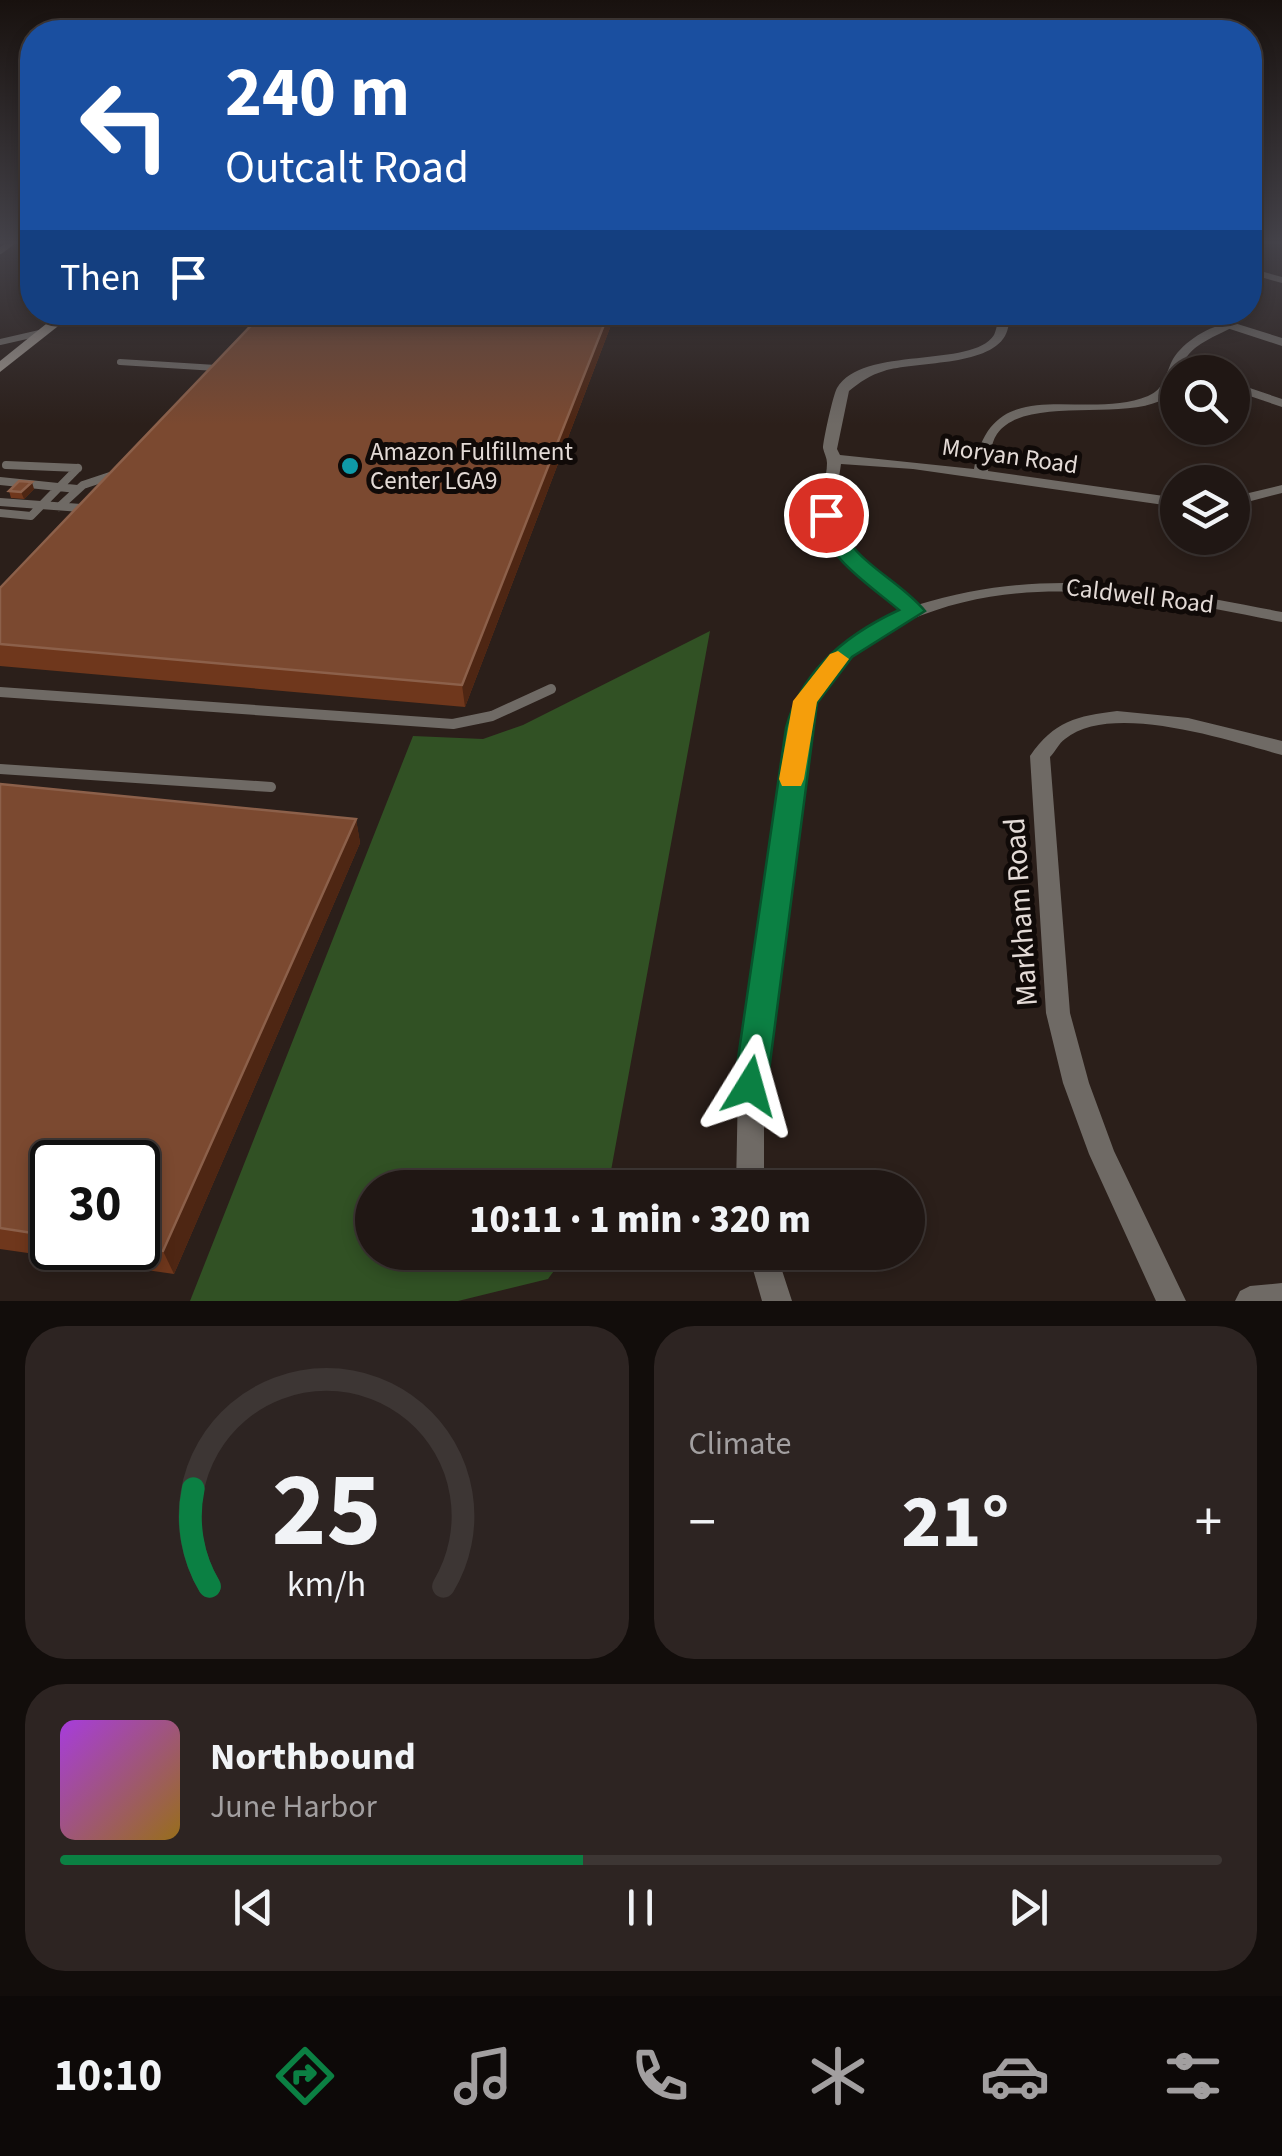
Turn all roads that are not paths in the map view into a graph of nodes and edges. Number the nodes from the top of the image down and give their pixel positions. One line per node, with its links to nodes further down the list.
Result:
1 (54, 325): 5 (main road)
2 (1002, 325): 15 (street)
3 (1224, 325): 4 (street)
4 (1227, 326): 7 (street); 8 (street)
5 (46, 331): 6 (lane); 10 (main road)
6 (0, 342)
7 (1282, 342)
8 (1184, 355)
9 (120, 362): 11 (lane)
10 (0, 368)
11 (216, 368)
12 (1250, 392): 14 (street)
13 (1160, 394): 18 (street)
14 (1282, 404)
15 (835, 460): 18 (street, Moryan Road); 32 (street)
16 (6, 464): 17 (lane)
17 (78, 468): 21 (lane)
18 (980, 474): 25 (street, Moryan Road)
19 (113, 475): 22 (lane)
20 (0, 482): 21 (lane)
21 (61, 486): 22 (lane); 27 (lane)
22 (77, 489): 28 (lane)
23 (1282, 490): 24 (street)
24 (1250, 498)
25 (1160, 500)
26 (0, 502): 27 (lane)
27 (41, 505): 28 (lane); 31 (lane)
28 (60, 507): 29 (lane)
29 (82, 508)
30 (0, 513): 31 (lane)
31 (31, 516)
32 (914, 611): 33 (street, Caldwell Road); 39 (street, Caldwell Road)
33 (1282, 617)
34 (551, 690): 35 (lane)
35 (0, 692)
36 (1282, 748): 43 (street, Markham Road)
37 (0, 770): 38 (lane)
38 (271, 787)
39 (750, 1170)
40 (767, 1270): 42 (street)
41 (1282, 1298): 44 (street)
42 (776, 1301)
43 (1171, 1301)
44 (1250, 1301)

